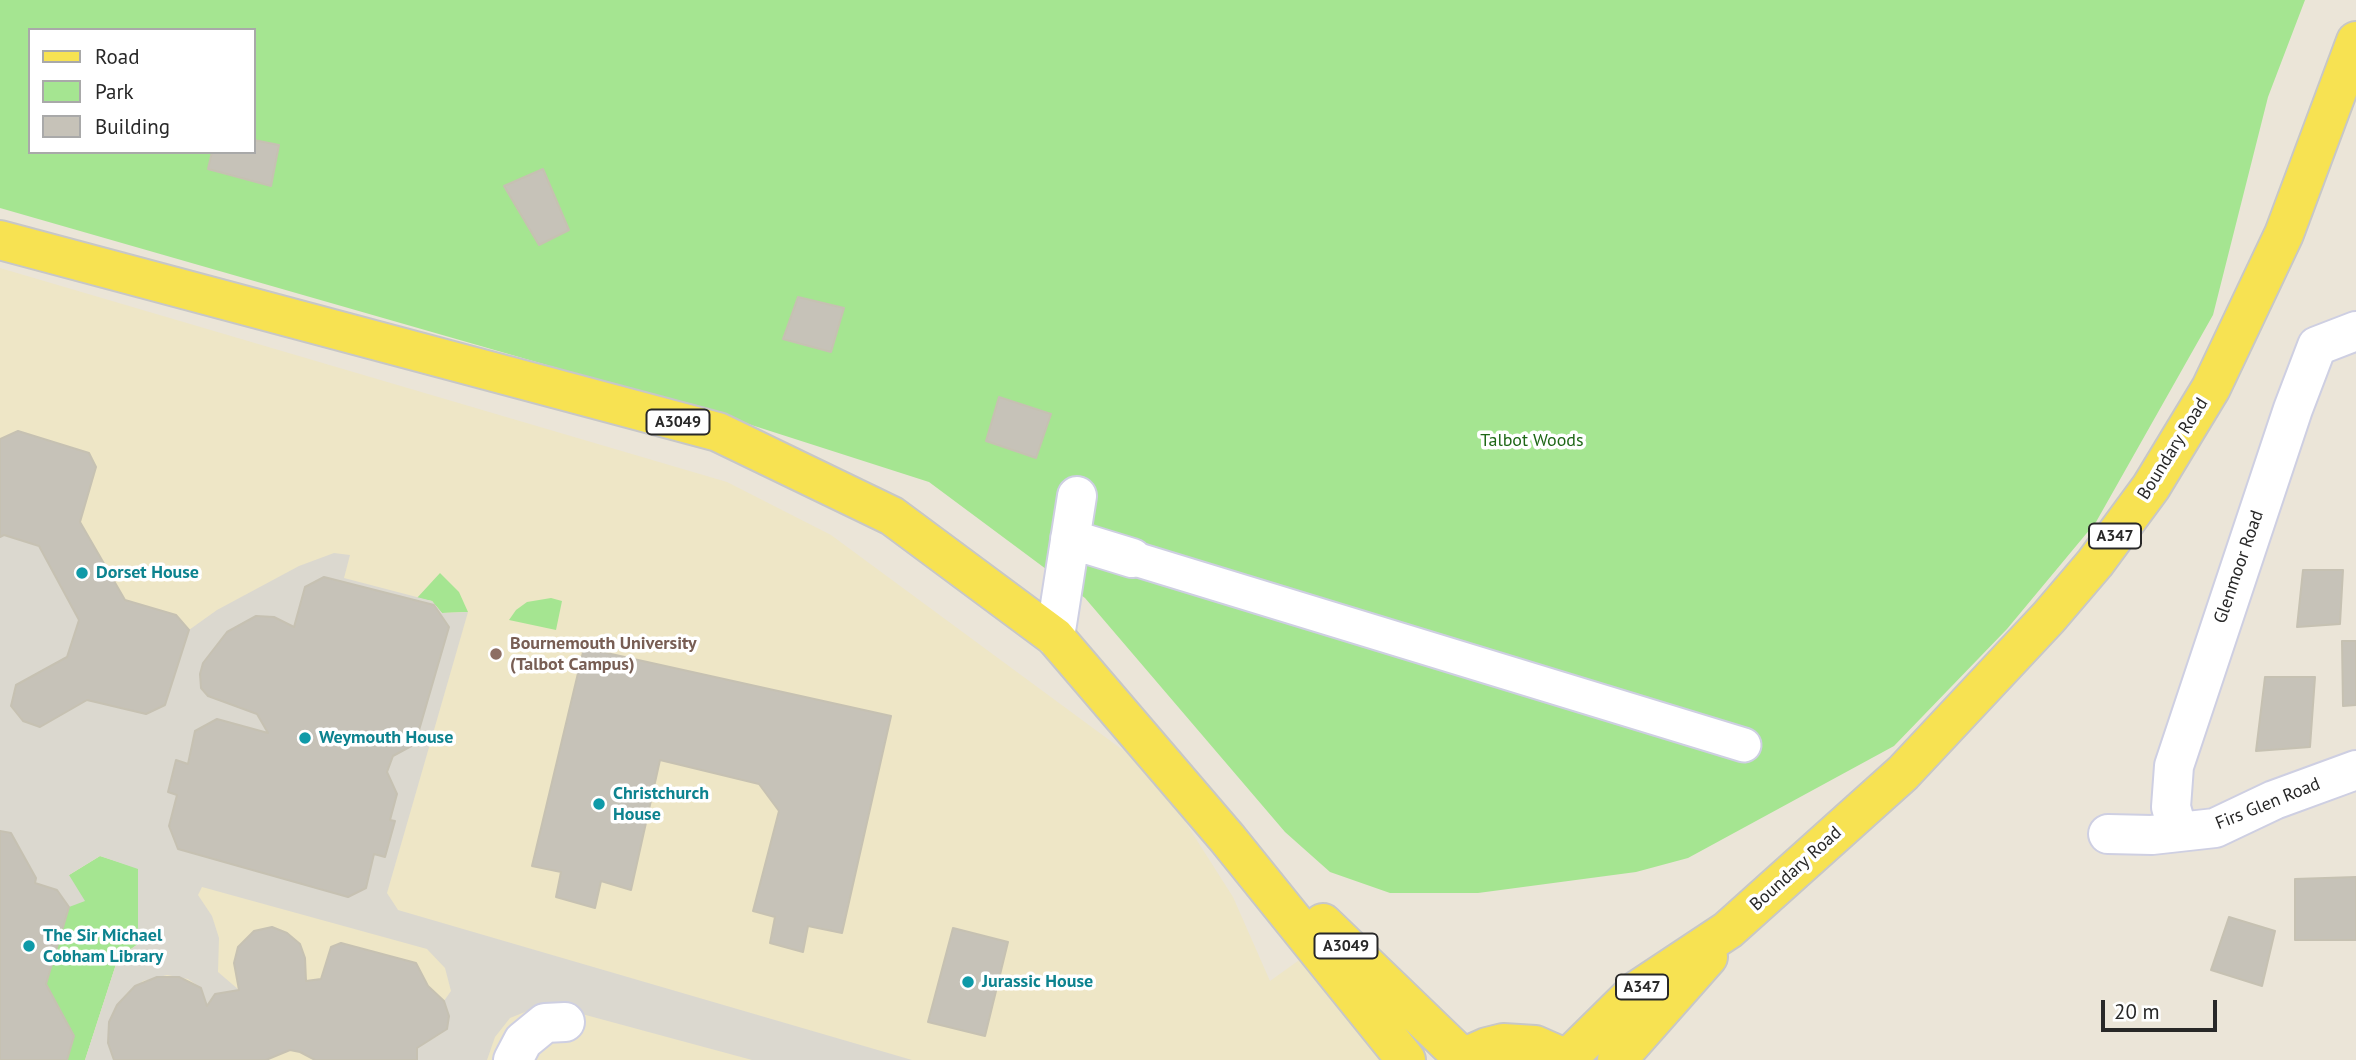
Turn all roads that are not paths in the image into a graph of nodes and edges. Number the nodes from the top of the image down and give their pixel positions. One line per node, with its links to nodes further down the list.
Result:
1 (2356, 41): 13 (main road, Boundary Road / A347)
2 (0, 240): 7 (main road, A3049)
3 (2356, 331): 10 (street, Glenmoor Road)
4 (1077, 496): 5 (street)
5 (1070, 539): 6 (street); 7 (street)
6 (1132, 558): 8 (street)
7 (1055, 637): 12 (main road, A3049)
8 (1744, 745)
9 (2356, 770): 10 (street, Firs Glen Road)
10 (2178, 832): 11 (street, Firs Glen Road)
11 (2108, 834)
12 (1227, 838): 15 (main road, A3049); 18 (main road, A3049)
13 (1728, 930): 16 (main road, Boundary Road / A347); 19 (main road, Boundary Road / A347)
14 (565, 1021): 17 (street)
15 (1460, 1059): 16 (main road, A347)
16 (1568, 1059)
17 (513, 1060)
18 (1406, 1060)
19 (1616, 1060)

